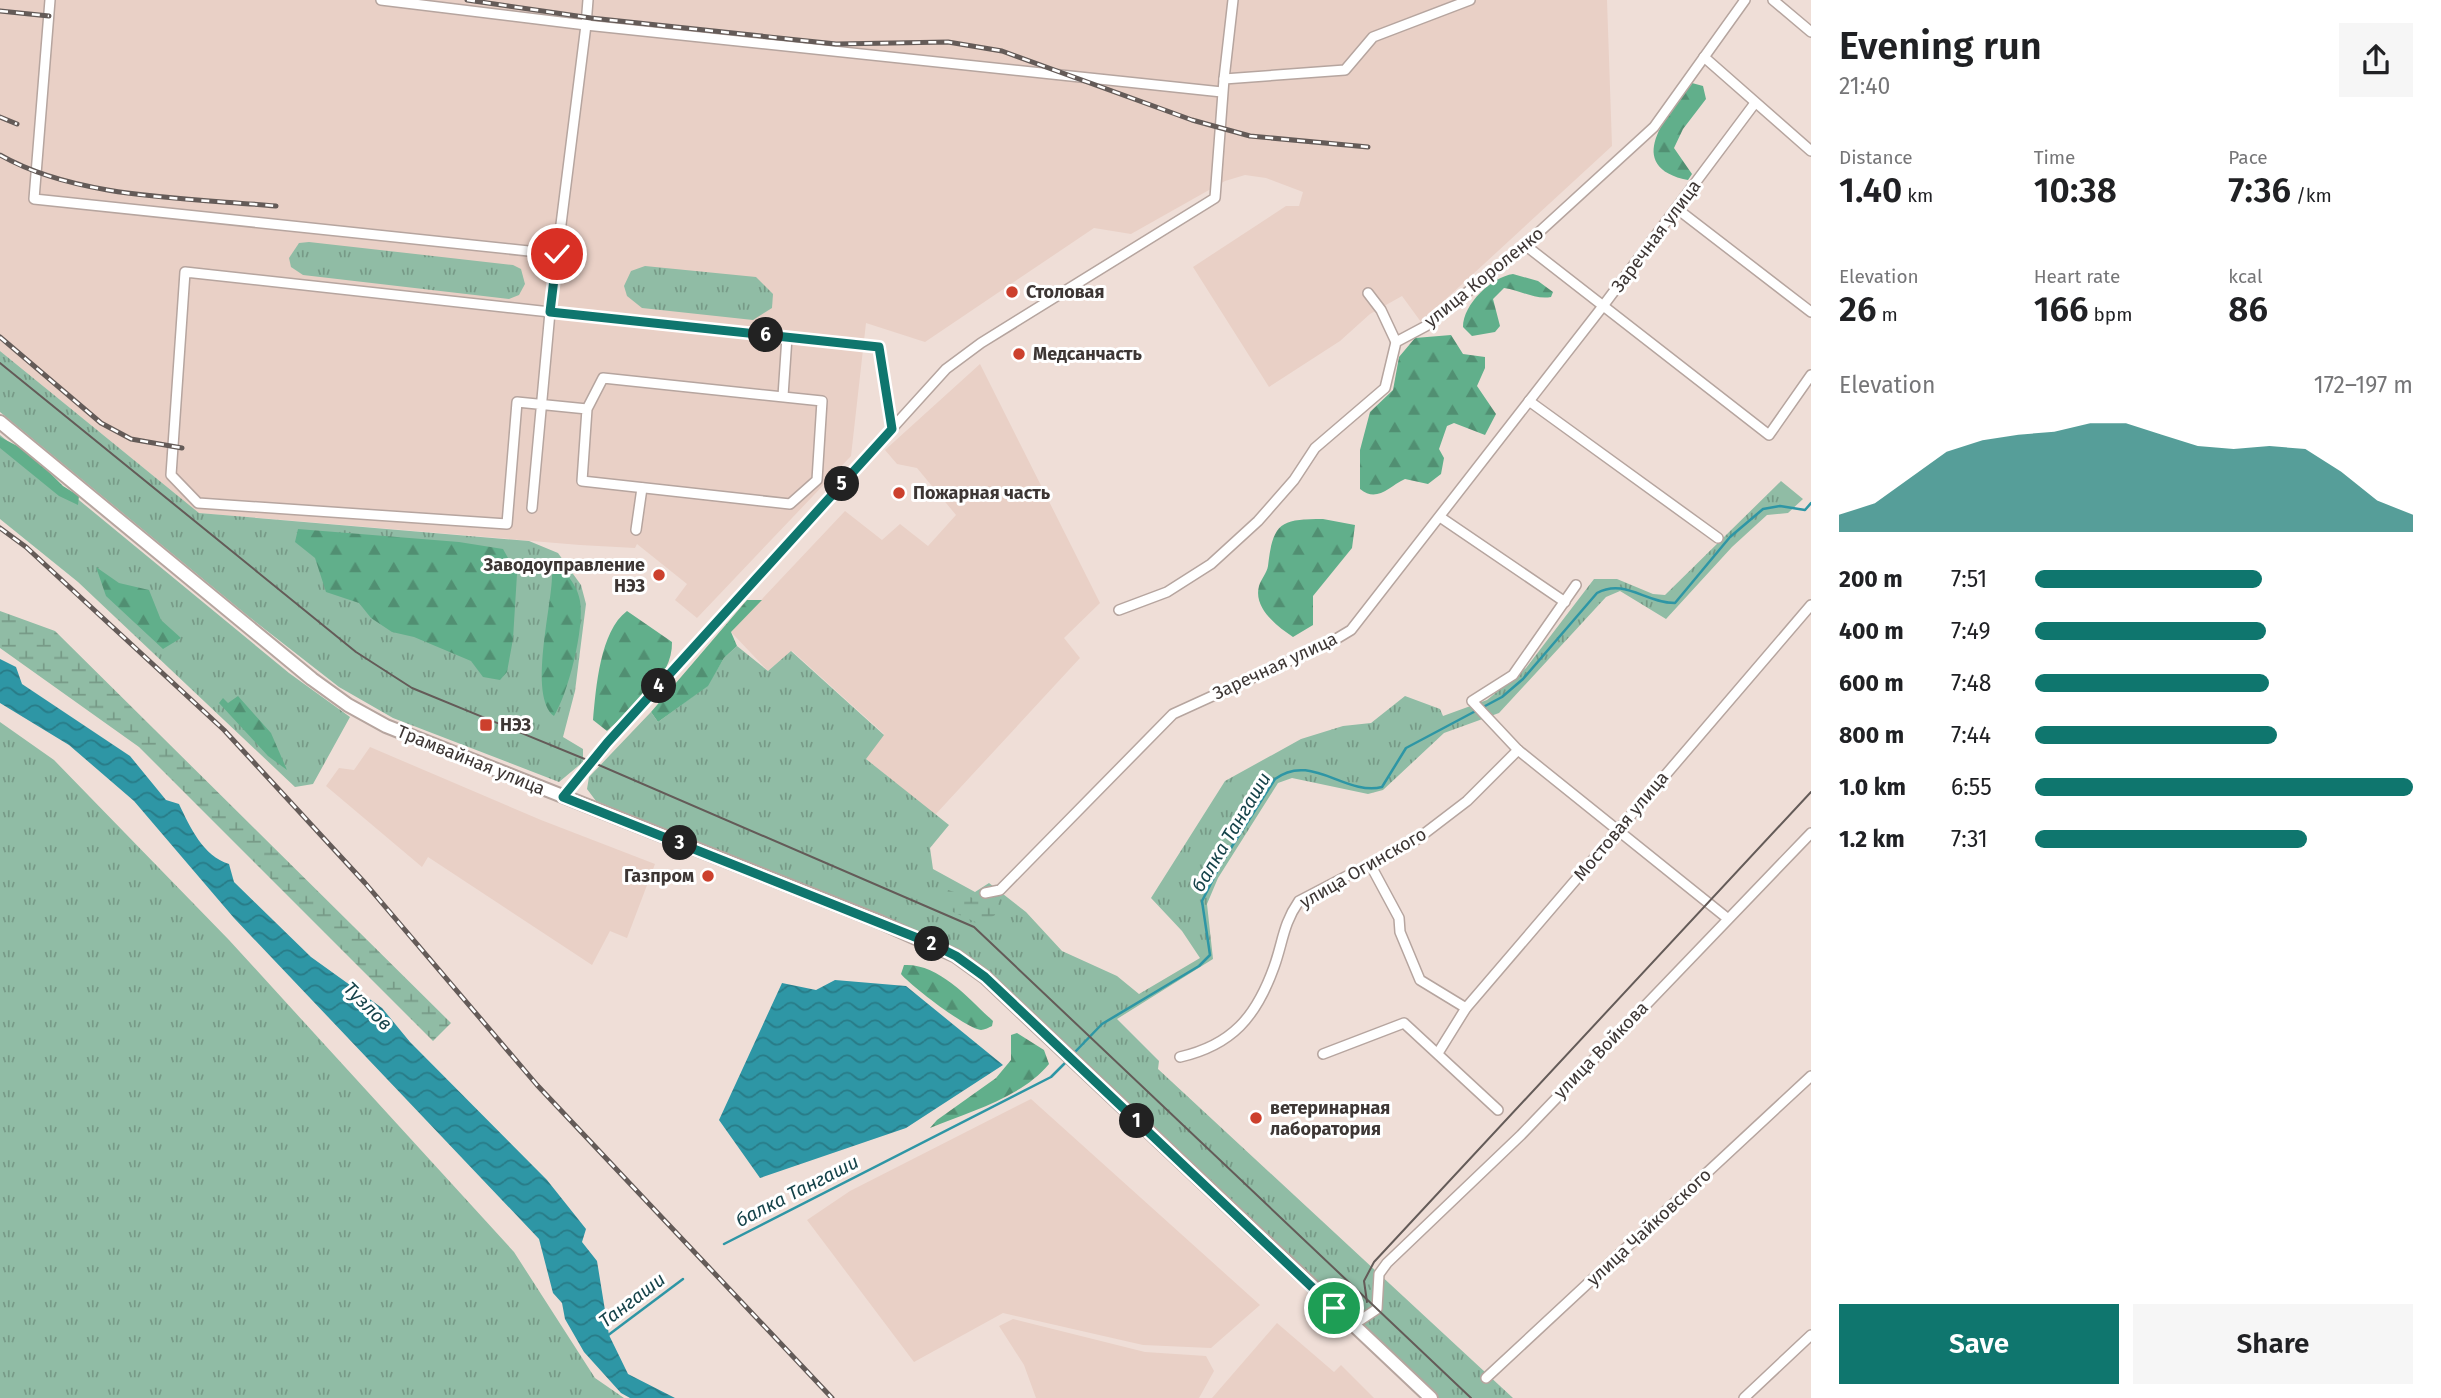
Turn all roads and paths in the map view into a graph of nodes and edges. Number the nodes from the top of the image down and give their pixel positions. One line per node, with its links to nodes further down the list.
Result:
1 (50, 0): 17 (street)
2 (381, 0): 8 (street)
3 (588, 0): 8 (street)
4 (1233, 0): 11 (street)
5 (1470, 0): 11 (street)
6 (1745, 0): 10 (street, улица Короленко)
7 (1773, 0): 9 (street)
8 (586, 25): 12 (street); 17 (street)
9 (1811, 32)
10 (1704, 57): 13 (street); 16 (street, улица Короленко)
11 (1224, 79): 12 (street)
12 (1222, 92): 30 (street)
13 (1755, 103): 14 (street); 15 (street, Заречная улица)
14 (1811, 151)
15 (1676, 208): 19 (street, Заречная улица); 21 (street)
16 (1525, 245): 19 (street); 23 (street, улица Короленко)
17 (557, 254): 20 (street)
18 (1368, 293): 23 (street)
19 (1603, 306): 24 (street); 26 (street, Заречная улица)
20 (550, 312): 22 (street); 27 (street); 27 (street)
21 (1811, 312)
22 (787, 337): 25 (street); 30 (street)
23 (1396, 342): 39 (street)
24 (1811, 375)
25 (783, 396): 28 (street); 31 (street)
26 (1529, 401): 33 (street, Заречная улица); 35 (street)
27 (541, 405): 28 (street); 32 (street)
28 (587, 409): 31 (street)
29 (0, 422): 41 (main road, Трамвайная улица)
30 (892, 429): 41 (street)
31 (642, 488): 34 (street)
32 (532, 508)
33 (1440, 517): 37 (street); 45 (street, Заречная улица)
34 (636, 530)
35 (1718, 538)
36 (1576, 585): 37 (street)
37 (1565, 602): 40 (street)
38 (1811, 604): 42 (street, Мостовая улица)
39 (1119, 610)
40 (1518, 750): 42 (street); 44 (street, улица Огинского)
41 (563, 797): 53 (main road, Трамвайная улица)
42 (1616, 831): 46 (street); 47 (street, Мостовая улица)
43 (1811, 833): 46 (street, улица Войкова)
44 (1371, 866): 47 (street); 50 (street, улица Огинского)
45 (985, 893)
46 (1727, 918): 53 (street, улица Войкова)
47 (1466, 1008): 48 (street, Мостовая улица)
48 (1438, 1053): 49 (street); 52 (street)
49 (1323, 1054)
50 (1180, 1058)
51 (1811, 1076): 55 (street, улица Чайковского)
52 (1498, 1110)
53 (1353, 1325): 56 (main road, Трамвайная улица)
54 (1811, 1335): 57 (street)
55 (1486, 1378)
56 (1431, 1398)
57 (1744, 1398)

